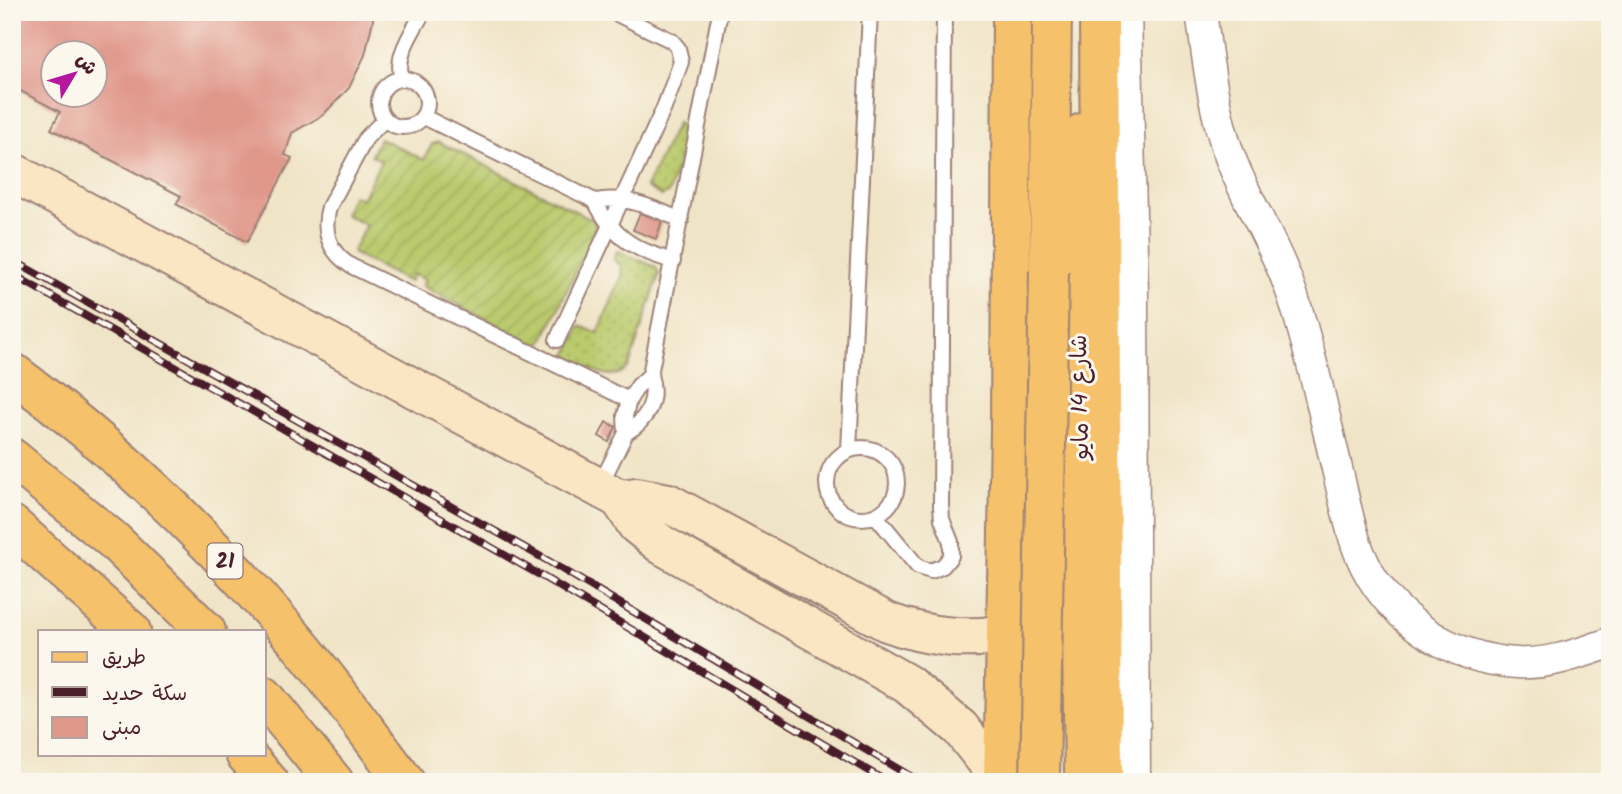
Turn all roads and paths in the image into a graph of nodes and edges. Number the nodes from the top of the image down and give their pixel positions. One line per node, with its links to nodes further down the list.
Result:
1 (423, 12): 12 (lane)
2 (613, 12): 16 (lane)
3 (870, 12): 28 (lane)
4 (944, 12): 31 (lane)
5 (1012, 12): 21 (main road)
6 (1052, 12): 45 (main road, bridge)
7 (1085, 12): 22 (main road, شارع 14 مايو)
8 (1099, 12): 47 (main road)
9 (1126, 12): 48 (street)
10 (1201, 12): 38 (street)
11 (718, 13): 18 (lane)
12 (402, 79): 13 (lane); 14 (lane)
13 (424, 117): 14 (lane); 17 (lane)
14 (385, 119): 26 (lane)
15 (12, 172): 30 (street)
16 (621, 199): 17 (lane); 18 (lane); 19 (lane)
17 (595, 201): 19 (lane)
18 (681, 220): 20 (lane)
19 (610, 226): 20 (lane); 23 (lane)
20 (673, 261): 25 (lane)
21 (1010, 310): 22 (main road); 37 (main road)
22 (1077, 325): 46 (main road, شارع 14 مايو)
23 (557, 340)
24 (12, 372): 43 (main road, 21)
25 (650, 375): 26 (lane); 27 (lane)
26 (629, 400): 27 (lane)
27 (625, 433): 30 (lane)
28 (849, 450): 31 (lane); 31 (lane)
29 (12, 458): 36 (main road)
30 (610, 493): 33 (street); 34 (street)
31 (876, 516)
32 (12, 524): 35 (main road)
33 (759, 552): 34 (street); 37 (street)
34 (737, 587): 44 (street)
35 (130, 630)
36 (205, 630)
37 (1006, 634): 44 (main road)
38 (1610, 643)
39 (266, 698): 42 (main road)
40 (247, 756): 41 (main road)
41 (269, 782)
42 (334, 782)
43 (405, 782)
44 (1003, 782)
45 (1040, 782)
46 (1084, 782)
47 (1103, 782)
48 (1135, 782)

